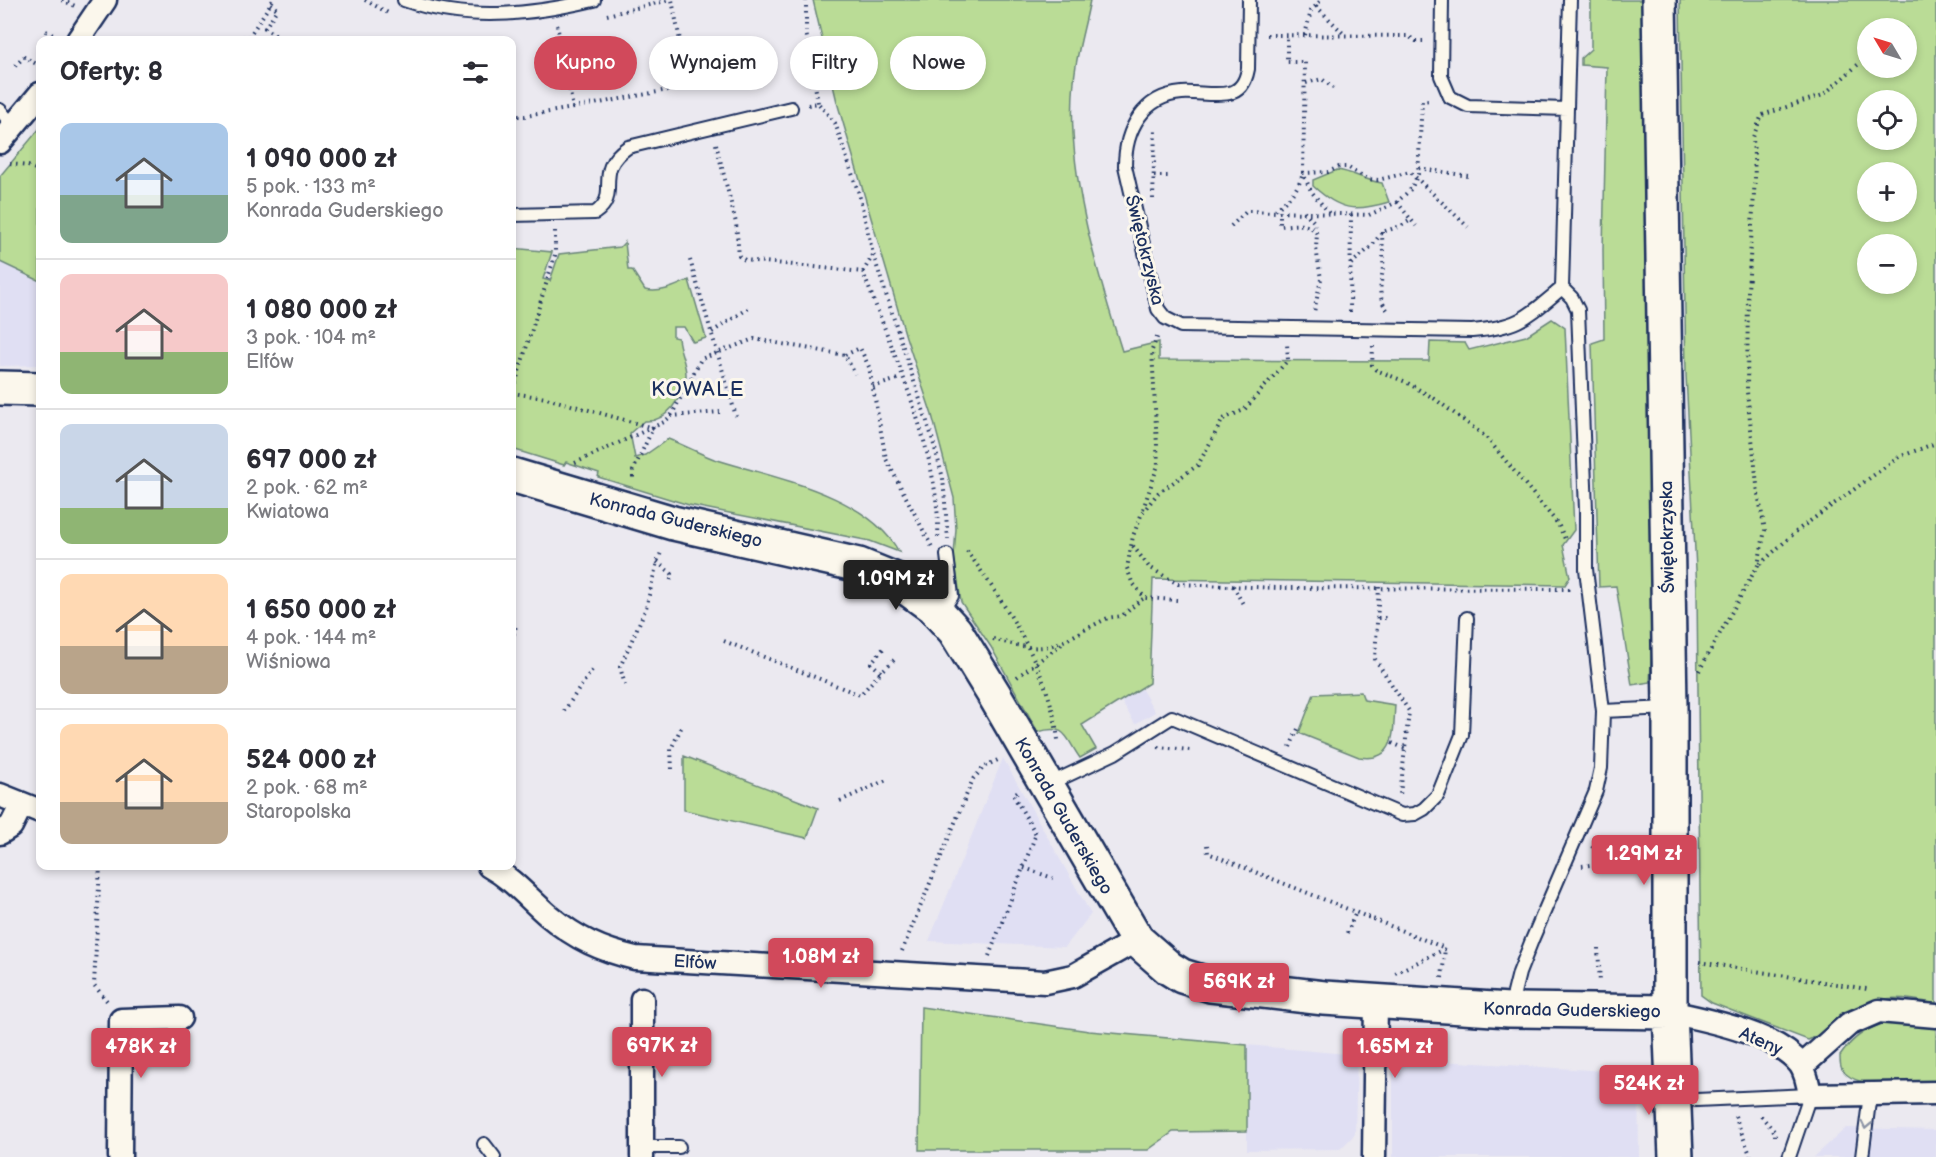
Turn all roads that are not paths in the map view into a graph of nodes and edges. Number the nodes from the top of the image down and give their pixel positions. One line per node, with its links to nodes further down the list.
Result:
1 (105, 0): 8 (street)
2 (404, 0): 3 (lane)
3 (594, 0)
4 (1249, 0): 14 (lane, Świętokrzyska)
5 (1442, 0): 11 (lane)
6 (1570, 0): 11 (lane)
7 (1659, 0): 21 (street, Świętokrzyska)
8 (71, 36)
9 (36, 99): 12 (street)
10 (791, 108): 13 (lane)
11 (1567, 109): 14 (lane)
12 (5, 136)
13 (516, 215)
14 (1562, 288): 22 (lane)
15 (0, 388): 16 (street)
16 (36, 389)
17 (516, 476): 19 (street, Konrada Guderskiego)
18 (942, 556): 19 (lane)
19 (940, 613): 23 (street, Konrada Guderskiego)
20 (1467, 618): 23 (lane)
21 (1670, 708): 22 (lane); 32 (street, Świętokrzyska)
22 (1603, 711): 31 (lane)
23 (1045, 786): 28 (street, Konrada Guderskiego)
24 (0, 795): 25 (street)
25 (32, 807): 26 (street)
26 (0, 832)
27 (495, 870): 28 (street, Elfów)
28 (1137, 940): 29 (street, Konrada Guderskiego)
29 (1382, 989): 31 (street, Konrada Guderskiego); 45 (street)
30 (642, 999): 42 (street)
31 (1509, 1010): 32 (street, Konrada Guderskiego)
32 (1670, 1012): 35 (street, Ateny); 46 (street, Świętokrzyska)
33 (1936, 1016): 35 (street)
34 (180, 1018): 43 (street)
35 (1802, 1066): 38 (street, Ateny)
36 (1936, 1093): 37 (street)
37 (1870, 1094): 38 (street); 48 (lane, one-way to 48)
38 (1810, 1095): 39 (lane); 47 (lane)
39 (1696, 1100)
40 (484, 1144): 44 (lane)
41 (679, 1147): 42 (lane)
42 (642, 1152)
43 (120, 1157)
44 (494, 1157)
45 (1374, 1157)
46 (1676, 1157)
47 (1789, 1157)
48 (1862, 1157)

